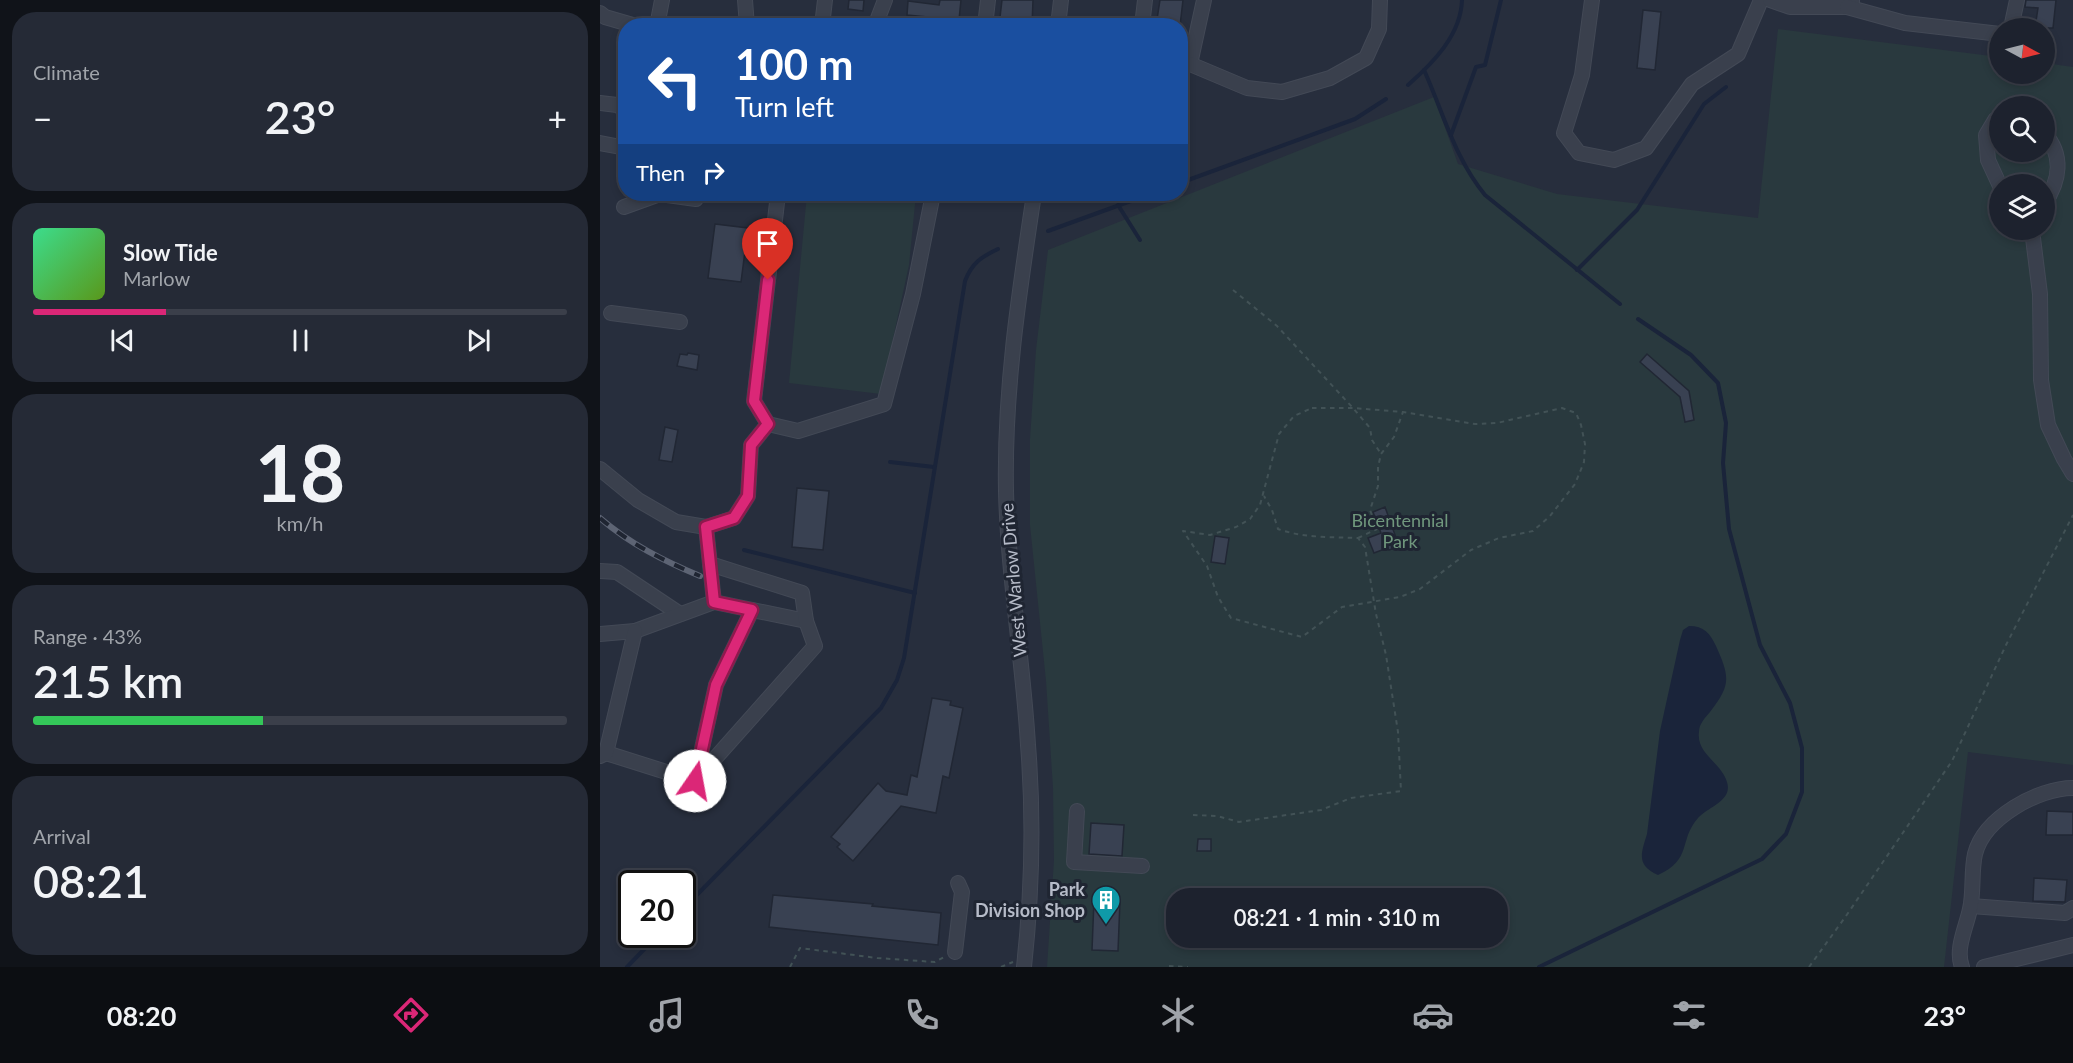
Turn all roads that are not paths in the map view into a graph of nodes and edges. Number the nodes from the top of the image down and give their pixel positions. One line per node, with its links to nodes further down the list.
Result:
1 (662, 0): 16 (street)
2 (825, 0): 18 (street)
3 (885, 0): 19 (street)
4 (988, 0): 20 (street)
5 (1061, 0): 21 (street)
6 (1145, 0): 22 (street)
7 (1204, 0): 26 (street)
8 (1380, 0): 27 (street)
9 (1592, 0): 10 (street)
10 (1761, 0)
11 (1770, 0): 14 (street)
12 (2017, 0): 23 (street)
13 (741, 1): 17 (street)
14 (1850, 3): 25 (street)
15 (600, 13): 24 (street)
16 (658, 18)
17 (745, 18)
18 (823, 18)
19 (878, 18)
20 (987, 18)
21 (1059, 18)
22 (1143, 18)
23 (2013, 18)
24 (618, 21)
25 (1989, 33)
26 (1188, 54)
27 (1188, 65)
28 (600, 103): 29 (street)
29 (618, 106)
30 (1989, 130): 34 (street)
31 (600, 143): 32 (street)
32 (618, 146)
33 (2055, 148): 35 (street)
34 (1994, 174)
35 (2055, 183)
36 (641, 201): 40 (street)
37 (777, 201): 44 (street)
38 (932, 201): 44 (street)
39 (1033, 201): 66 (street, West Warlow Drive)
40 (624, 207)
41 (2033, 240): 46 (street)
42 (611, 313): 43 (street)
43 (680, 322)
44 (768, 424): 47 (street)
45 (600, 469): 47 (street)
46 (2073, 474)
47 (706, 527): 48 (street)
48 (710, 564): 50 (street); 53 (street)
49 (600, 572): 52 (street)
50 (714, 602): 51 (street); 52 (street)
51 (752, 610): 53 (street); 57 (street)
52 (680, 614): 54 (street)
53 (806, 621): 57 (street)
54 (635, 631): 55 (street); 56 (street)
55 (600, 634)
56 (603, 755): 57 (street)
57 (695, 781)
58 (2073, 788): 62 (street)
59 (1077, 811): 60 (street)
60 (1142, 866)
61 (958, 883): 65 (street)
62 (1971, 906): 63 (street); 67 (street)
63 (2073, 908)
64 (2073, 945): 68 (street)
65 (955, 952)
66 (1024, 967)
67 (1962, 967)
68 (1984, 967)

